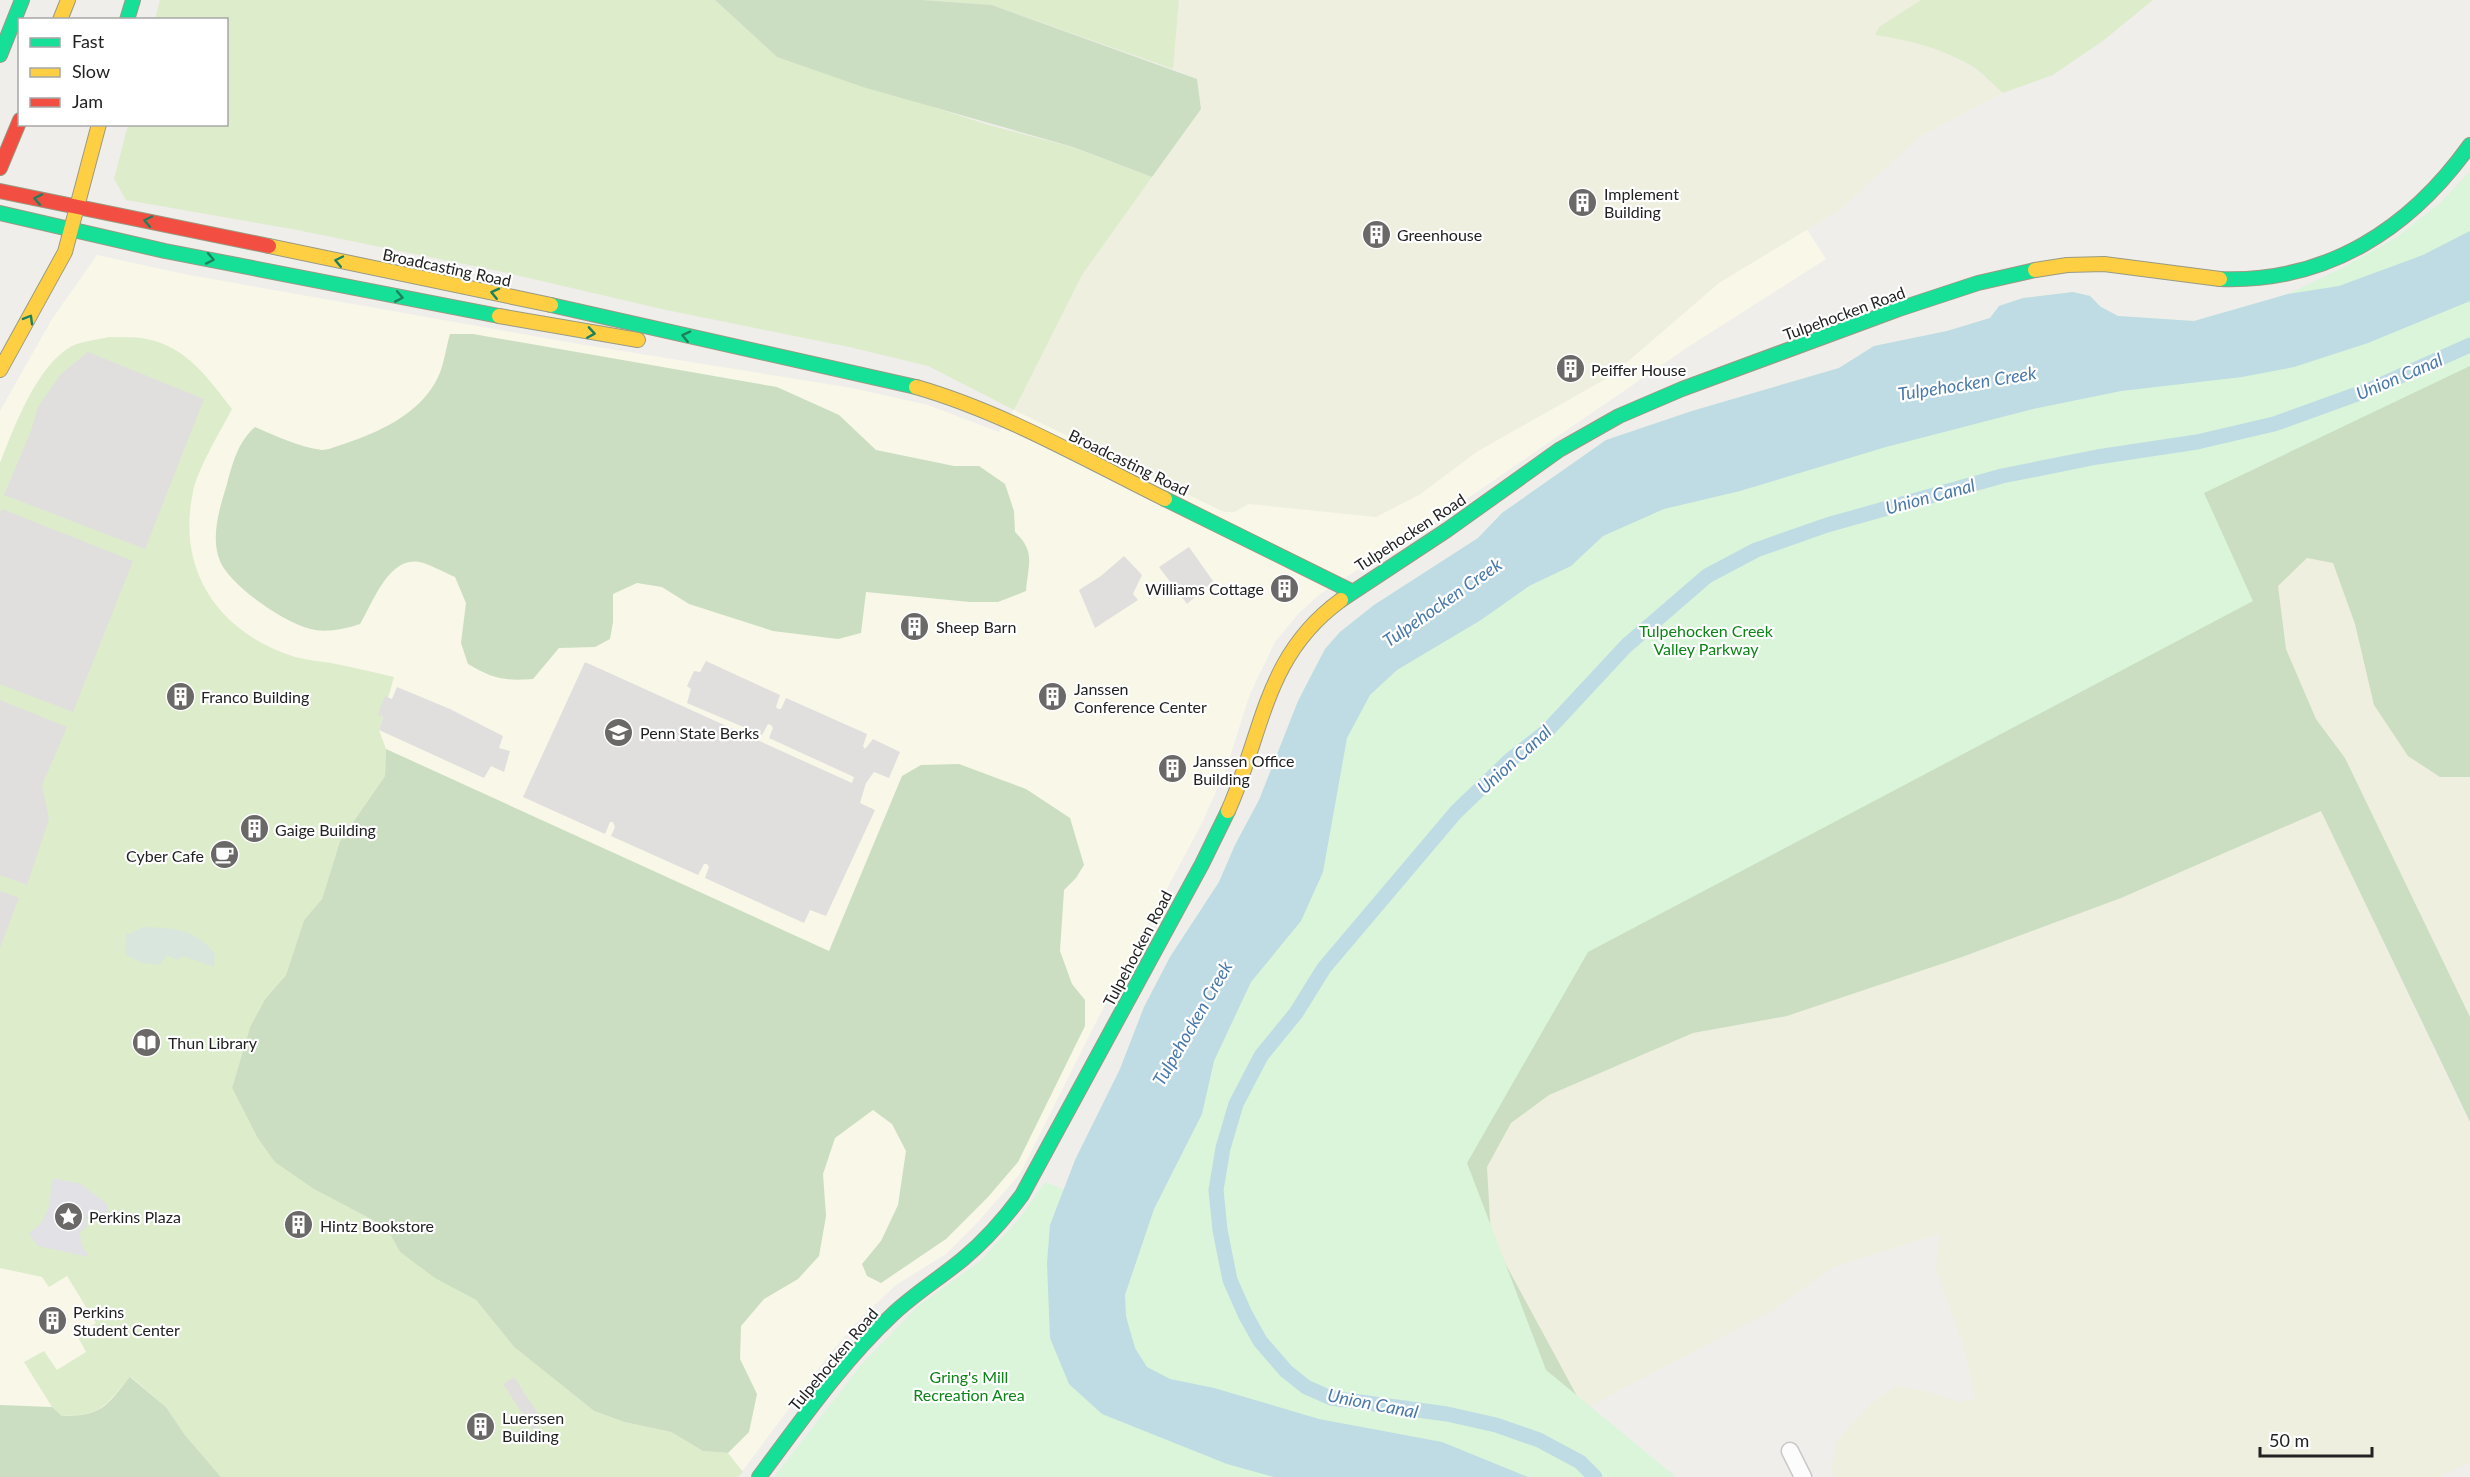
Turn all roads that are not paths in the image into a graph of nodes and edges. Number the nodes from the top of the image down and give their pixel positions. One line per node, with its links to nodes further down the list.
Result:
1 (22, 0): 6 (main road)
2 (68, 0): 4 (main road)
3 (133, 0): 5 (main road)
4 (61, 18)
5 (128, 18)
6 (0, 55)
7 (18, 125): 10 (main road)
8 (98, 126): 12 (main road)
9 (2470, 145): 17 (main road, Tulpehocken Road)
10 (0, 168)
11 (0, 191): 12 (main road, Broadcasting Road, one-way to 11)
12 (77, 207): 14 (main road); 16 (main road, Broadcasting Road, one-way to 12)
13 (0, 213): 14 (main road, Broadcasting Road)
14 (71, 228): 15 (main road, one-way to 14); 16 (main road, Broadcasting Road, one-way to 16)
15 (0, 370)
16 (886, 380): 17 (main road, Broadcasting Road)
17 (1351, 591): 19 (main road, Tulpehocken Road)
18 (1790, 1452): 20 (street)
19 (759, 1477)
20 (1803, 1477)

